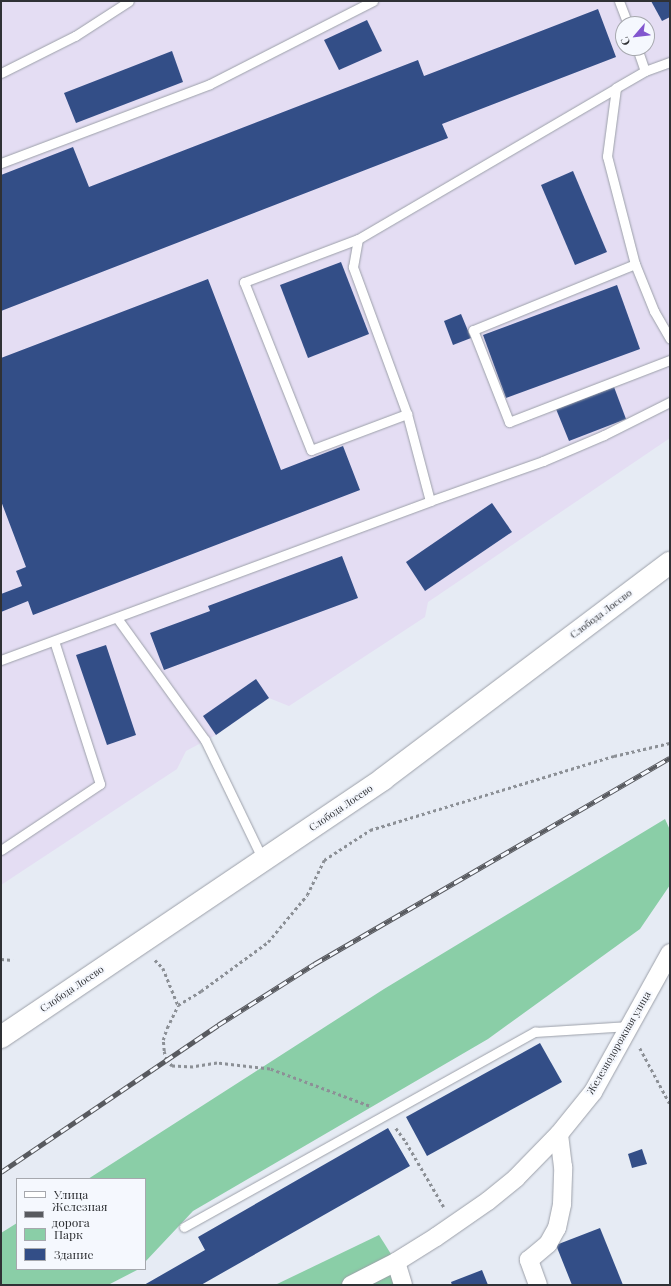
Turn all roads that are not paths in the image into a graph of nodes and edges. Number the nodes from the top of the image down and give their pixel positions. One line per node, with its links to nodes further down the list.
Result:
1 (129, 1): 8 (lane)
2 (373, 1): 10 (lane)
3 (619, 1): 4 (lane)
4 (625, 16)
5 (640, 56): 7 (lane)
6 (670, 62): 7 (lane)
7 (645, 71): 9 (lane)
8 (1, 73)
9 (616, 88): 11 (lane); 12 (lane)
10 (1, 163)
11 (358, 239): 16 (lane); 16 (lane)
12 (635, 264): 13 (lane); 14 (lane)
13 (670, 338)
14 (670, 360)
15 (670, 402): 17 (lane)
16 (407, 414): 17 (lane)
17 (430, 501): 19 (lane)
18 (670, 563): 23 (main road, Слобода Лосево)
19 (118, 618): 20 (lane); 23 (lane)
20 (54, 641): 21 (lane); 22 (lane)
21 (1, 660)
22 (1, 850)
23 (263, 860): 26 (main road, Слобода Лосево)
24 (670, 953): 25 (street, Железнодорожная улица)
25 (629, 1026): 27 (street, Железнодорожная улица); 28 (lane)
26 (1, 1037)
27 (559, 1134): 29 (street, Железнодорожная улица); 32 (street)
28 (184, 1227)
29 (396, 1262): 30 (street, Железнодорожная улица); 31 (street)
30 (351, 1285)
31 (403, 1285)
32 (538, 1285)

